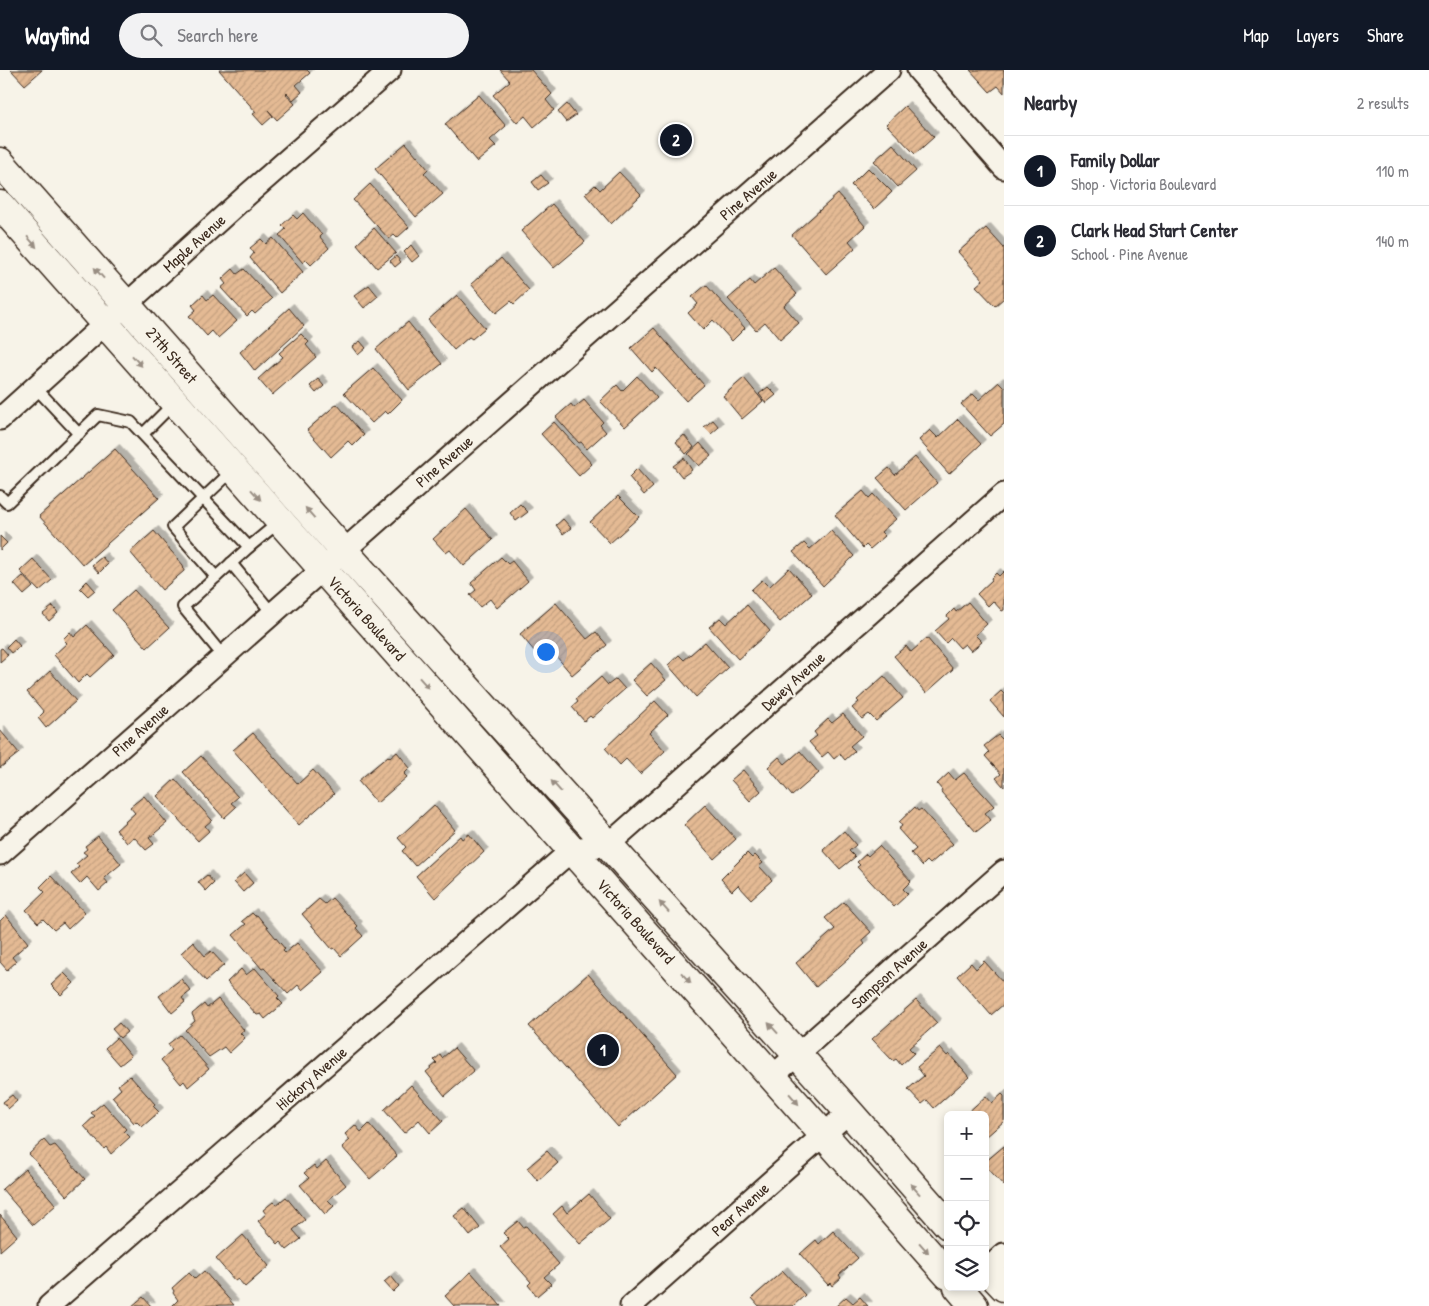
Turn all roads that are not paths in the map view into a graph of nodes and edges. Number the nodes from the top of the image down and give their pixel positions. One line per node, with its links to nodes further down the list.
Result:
1 (390, 70): 7 (street, Maple Avenue)
2 (889, 70): 20 (street, Pine Avenue)
3 (918, 70): 5 (street)
4 (0, 162): 7 (main road, 27th Street, one-way to 4)
5 (1004, 168)
6 (0, 205): 8 (main road, 27th Street, one-way to 8)
7 (126, 304): 8 (street, Maple Avenue); 20 (main road, 27th Street, one-way to 7)
8 (104, 324): 9 (street, Maple Avenue); 10 (main road, 27th Street, one-way to 10)
9 (35, 387): 11 (street, Maple Avenue); 12 (lane)
10 (174, 403): 13 (lane); 14 (main road, 27th Street)
11 (0, 419)
12 (79, 434): 13 (lane); 16 (lane)
13 (143, 434): 17 (lane)
14 (234, 469): 17 (lane); 18 (main road, 27th Street, one-way to 18)
15 (1004, 494): 26 (street, Dewey Avenue)
16 (0, 496)
17 (203, 498): 19 (lane); 23 (lane)
18 (280, 521): 19 (lane); 22 (main road, 27th Street)
19 (249, 547): 21 (lane)
20 (342, 550): 22 (street, Pine Avenue); 26 (main road, Victoria Boulevard, one-way to 20)
21 (231, 563): 23 (lane); 24 (lane)
22 (322, 568): 24 (street, Pine Avenue); 27 (main road, Victoria Boulevard, one-way to 27)
23 (216, 577): 25 (lane)
24 (272, 613): 25 (street, Pine Avenue)
25 (223, 656): 28 (street, Pine Avenue)
26 (608, 845): 27 (street); 30 (main road, Victoria Boulevard, one-way to 26)
27 (573, 850): 31 (main road, Victoria Boulevard, one-way to 31); 37 (street, Hickory Avenue)
28 (0, 854)
29 (1004, 871): 30 (street, Sampson Avenue)
30 (798, 1055): 31 (street, Sampson Avenue); 32 (main road, Victoria Boulevard)
31 (774, 1076): 33 (main road, Victoria Boulevard, one-way to 33)
32 (849, 1112): 33 (street, Pear Avenue); 34 (main road, Victoria Boulevard, one-way to 32)
33 (824, 1134): 35 (main road, Victoria Boulevard, one-way to 35); 38 (street, Pear Avenue)
34 (944, 1220)
35 (944, 1270)
36 (961, 1291): 39 (main road)
37 (49, 1306)
38 (631, 1306)
39 (974, 1306)

